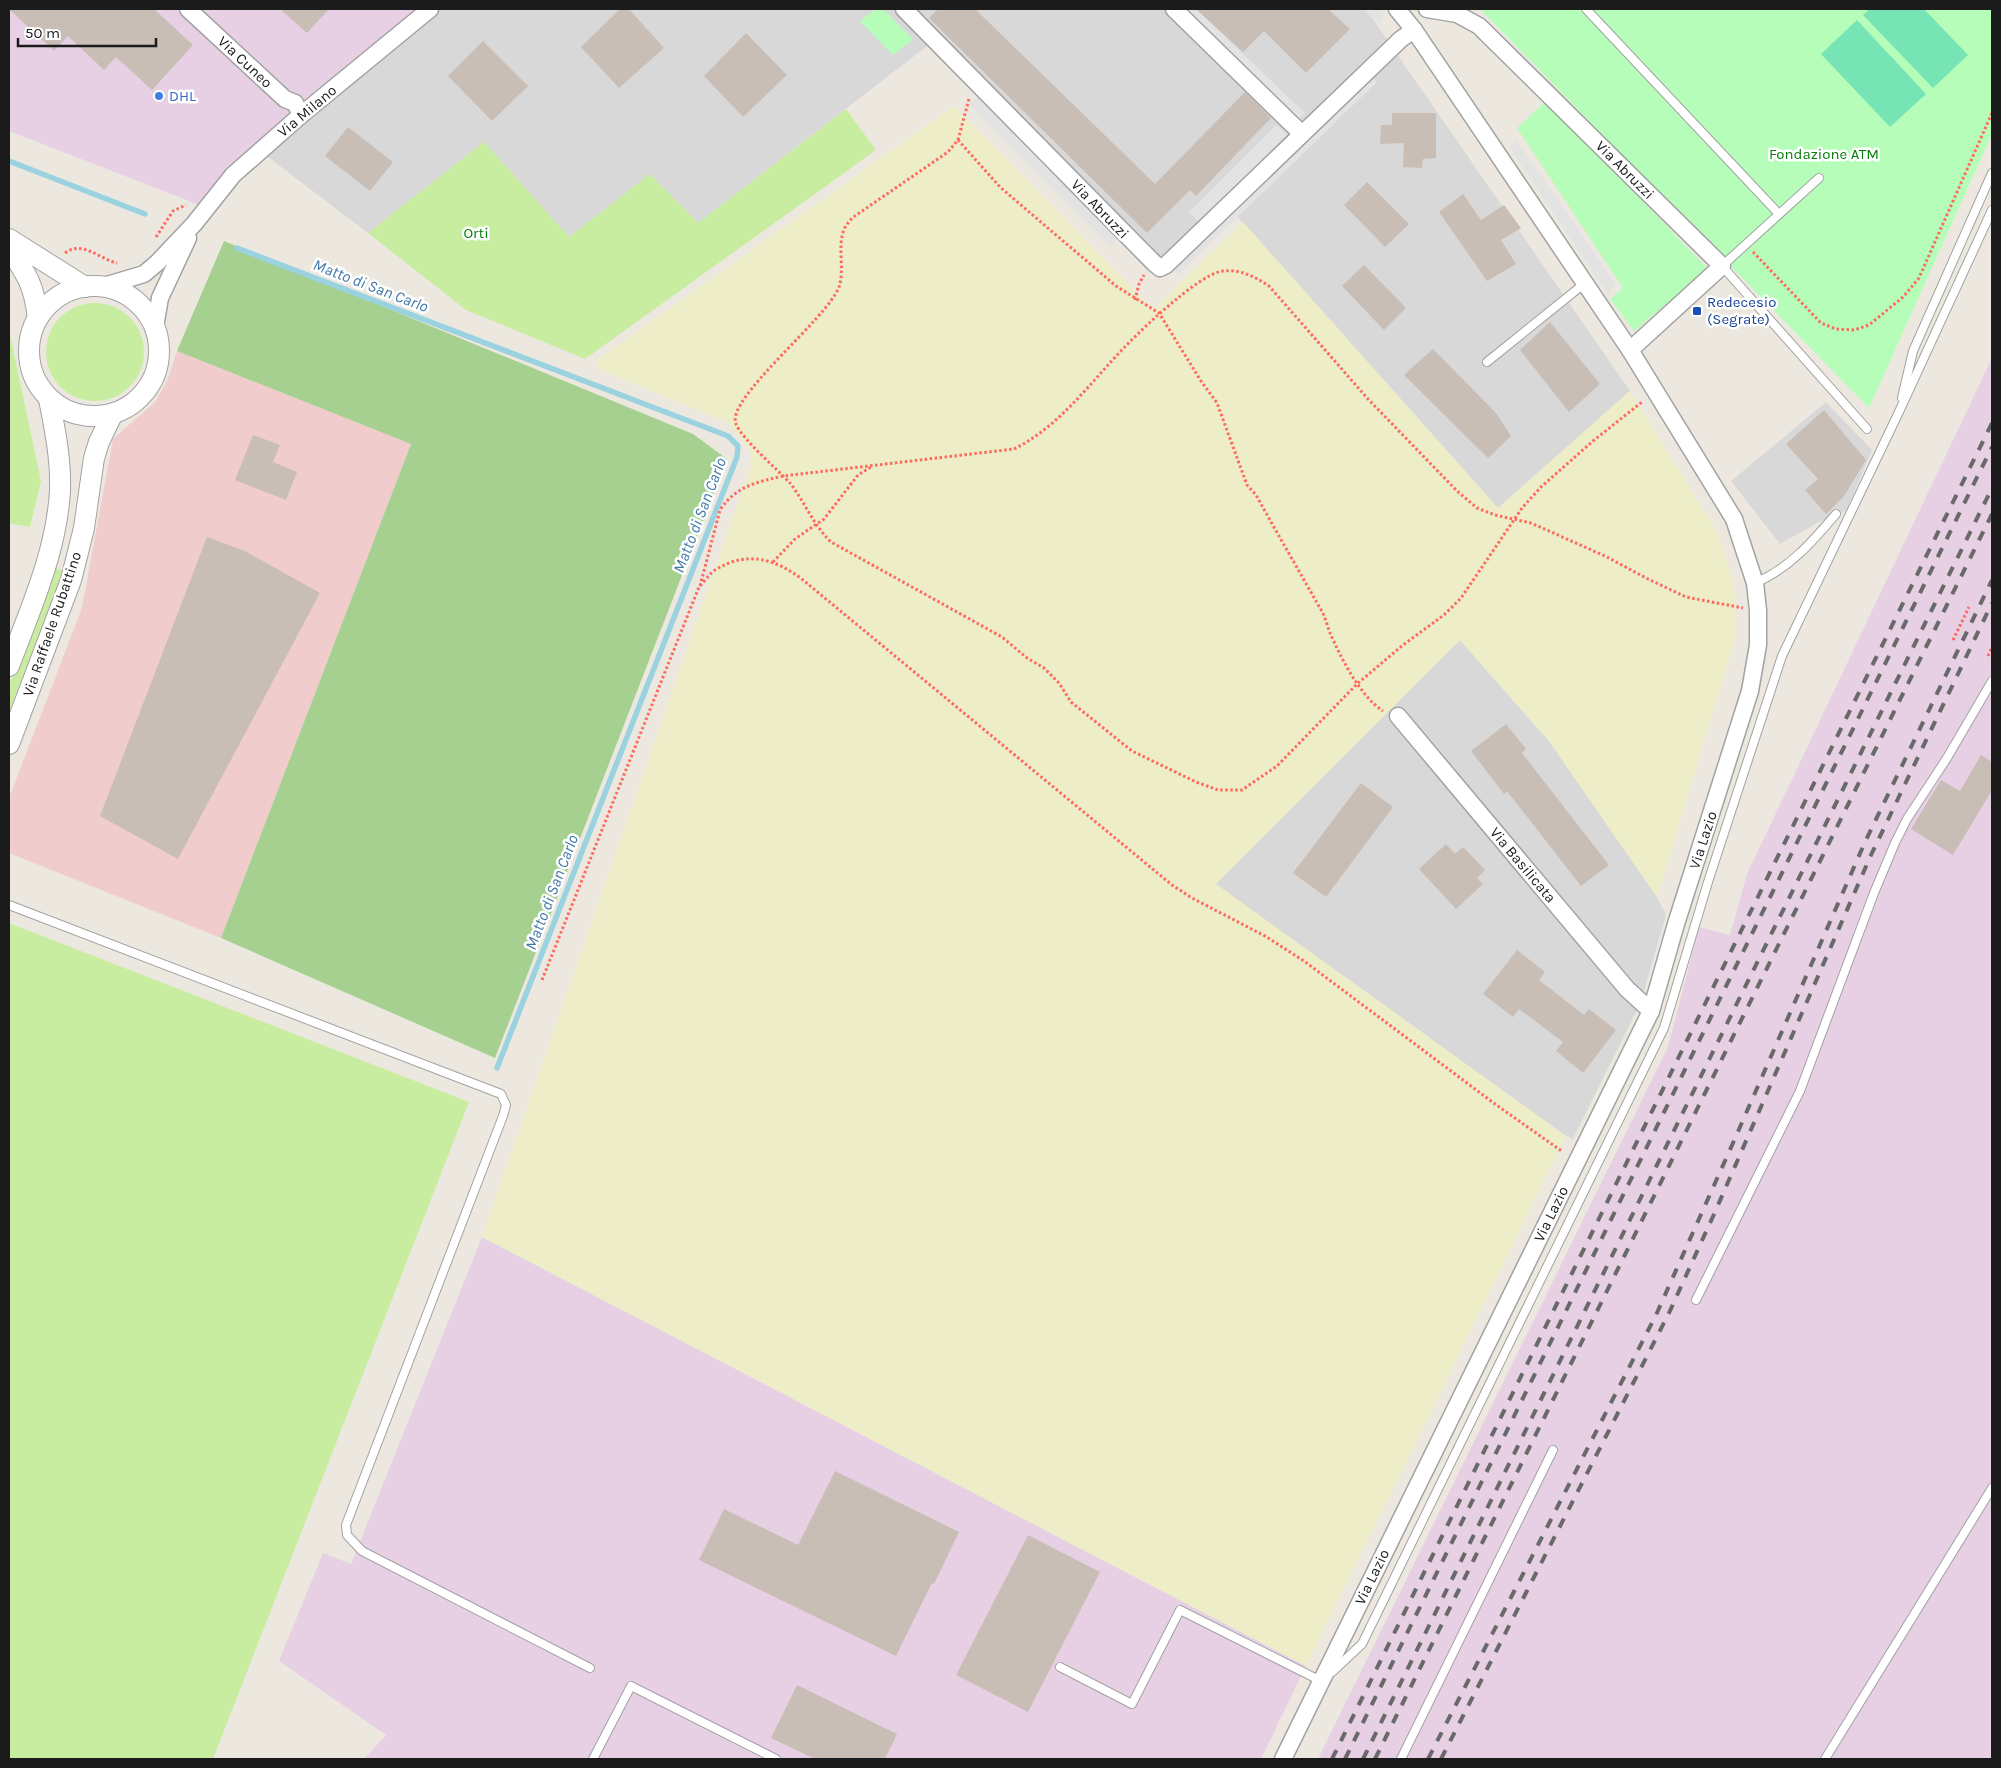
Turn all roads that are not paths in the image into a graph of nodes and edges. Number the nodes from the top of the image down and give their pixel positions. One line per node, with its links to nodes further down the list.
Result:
1 (188, 9): 9 (street, Via Cuneo)
2 (430, 9): 9 (street, Via Milano)
3 (904, 9): 10 (street, Via Abruzzi)
4 (1174, 9): 10 (street)
5 (1397, 9): 8 (street)
6 (1427, 9): 18 (street, Via Abruzzi)
7 (1586, 9): 14 (lane)
8 (1414, 30): 10 (street); 19 (street)
9 (301, 115): 15 (street, Via Milano)
10 (1302, 134)
11 (1992, 173): 27 (lane)
12 (1819, 178): 14 (lane)
13 (1992, 210): 27 (lane)
14 (1779, 214): 18 (lane)
15 (194, 224): 20 (street, Via Milano); 23 (street, Via Milano)
16 (9, 239): 21 (street)
17 (9, 248): 22 (street)
18 (1722, 266): 24 (street); 29 (lane)
19 (1585, 284): 24 (street); 25 (lane)
20 (107, 285): 21 (street, Via Raffaele Rubattino); 23 (street)
21 (86, 287): 22 (street, Via Raffaele Rubattino)
22 (38, 318): 26 (street, Via Raffaele Rubattino)
23 (155, 327): 28 (street)
24 (1630, 350): 31 (street)
25 (1487, 362)
26 (49, 399): 28 (street, Via Raffaele Rubattino); 32 (street, Via Raffaele Rubattino)
27 (1898, 414): 43 (lane)
28 (112, 415): 35 (street, Via Raffaele Rubattino)
29 (1867, 429)
30 (1836, 514): 31 (lane)
31 (1755, 583): 37 (street, Via Lazio)
32 (9, 666)
33 (1992, 681): 38 (lane)
34 (1398, 716): 37 (street, Via Basilicata)
35 (9, 744)
36 (9, 905): 42 (lane)
37 (1651, 1011): 43 (street, Via Lazio)
38 (1696, 1300)
39 (1553, 1450): 47 (lane)
40 (1992, 1488): 48 (lane)
41 (1060, 1667): 43 (lane)
42 (590, 1668)
43 (1321, 1682): 46 (street, Via Lazio)
44 (593, 1759): 45 (lane)
45 (776, 1759)
46 (1283, 1759)
47 (1401, 1759)
48 (1825, 1759)

